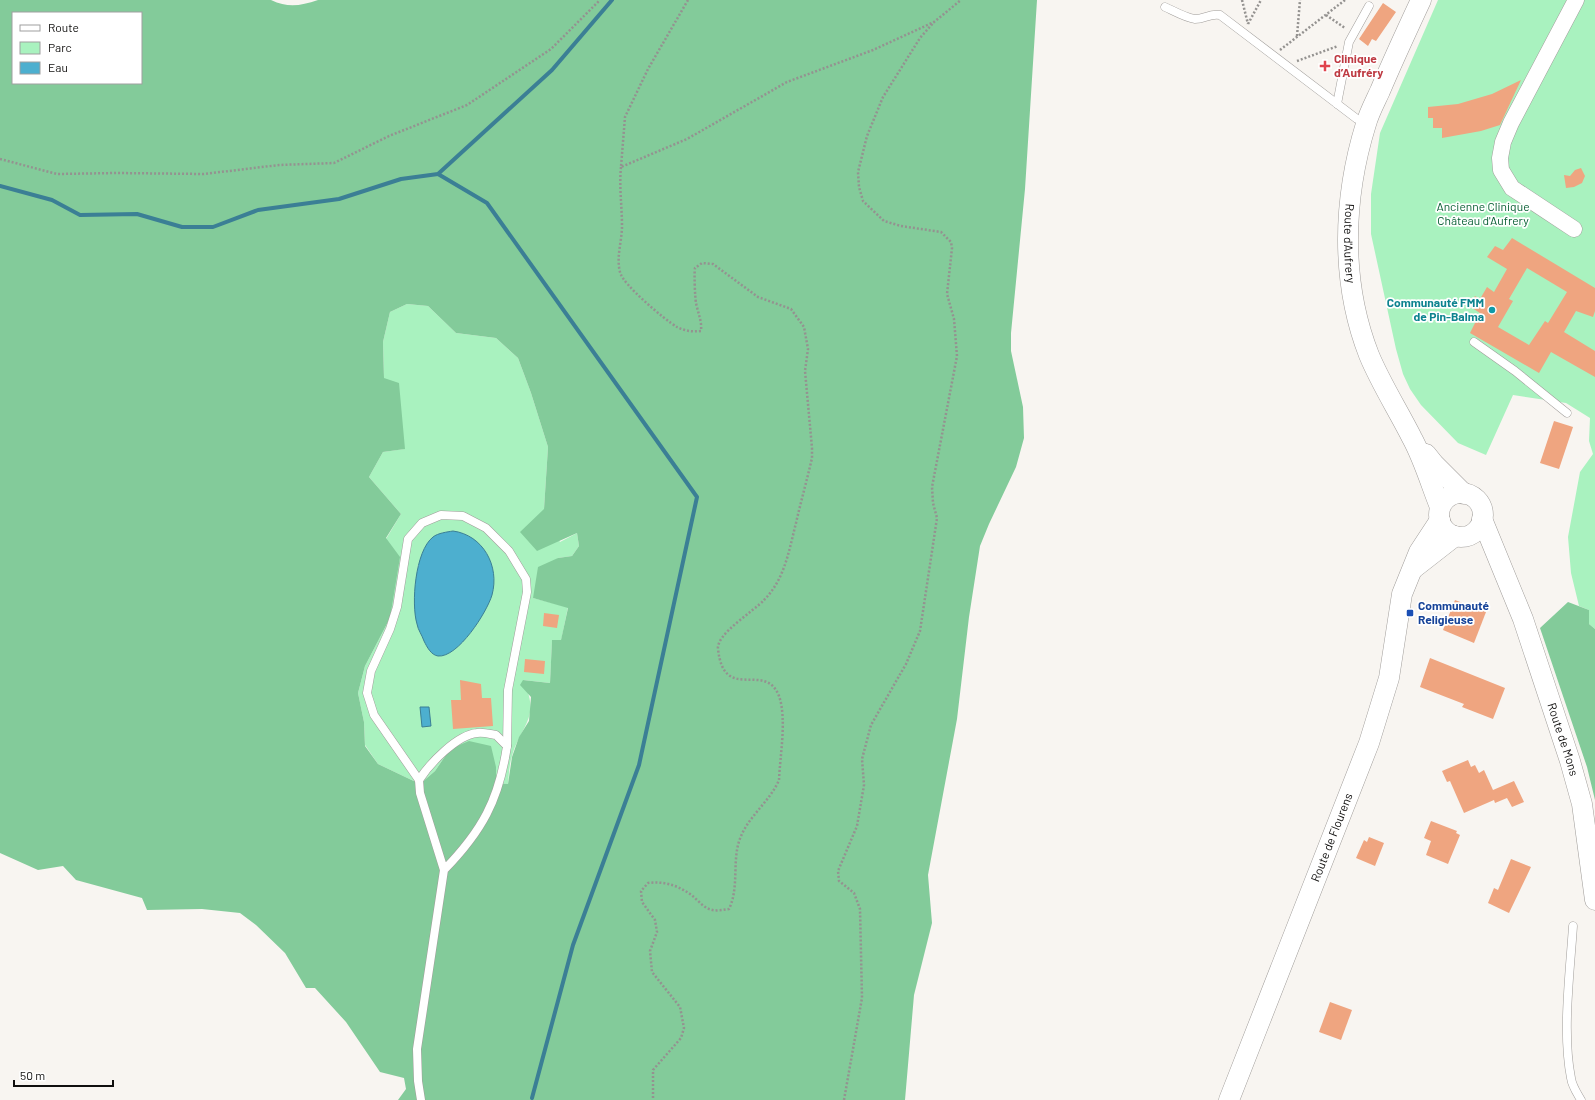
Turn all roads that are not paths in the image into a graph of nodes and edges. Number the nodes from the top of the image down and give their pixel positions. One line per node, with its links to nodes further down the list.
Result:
1 (1421, 0): 6 (street, Route d'Aufrery)
2 (1576, 0): 7 (street)
3 (1369, 6): 5 (lane)
4 (1165, 7): 5 (lane)
5 (1337, 104): 6 (lane)
6 (1366, 122): 10 (street, Route d'Aufrery)
7 (1574, 229)
8 (1474, 342): 9 (lane)
9 (1567, 413)
10 (1413, 439): 11 (street, Route d'Aufrery); 12 (street, Route d'Aufrery)
11 (1464, 494): 12 (street); 13 (street)
12 (1440, 514): 14 (street); 15 (street, Route de Flourens)
13 (1482, 519): 14 (street); 16 (street, Route de Mons)
14 (1460, 537): 15 (street); 16 (street, Route de Mons)
15 (1414, 568): 23 (street, Route de Flourens)
16 (1510, 583): 20 (street, Route de Mons)
17 (507, 746): 18 (lane); 18 (lane); 19 (lane)
18 (419, 780): 19 (lane)
19 (444, 870): 22 (lane)
20 (1595, 900)
21 (1573, 926): 24 (lane)
22 (421, 1100)
23 (1229, 1100)
24 (1582, 1100)

